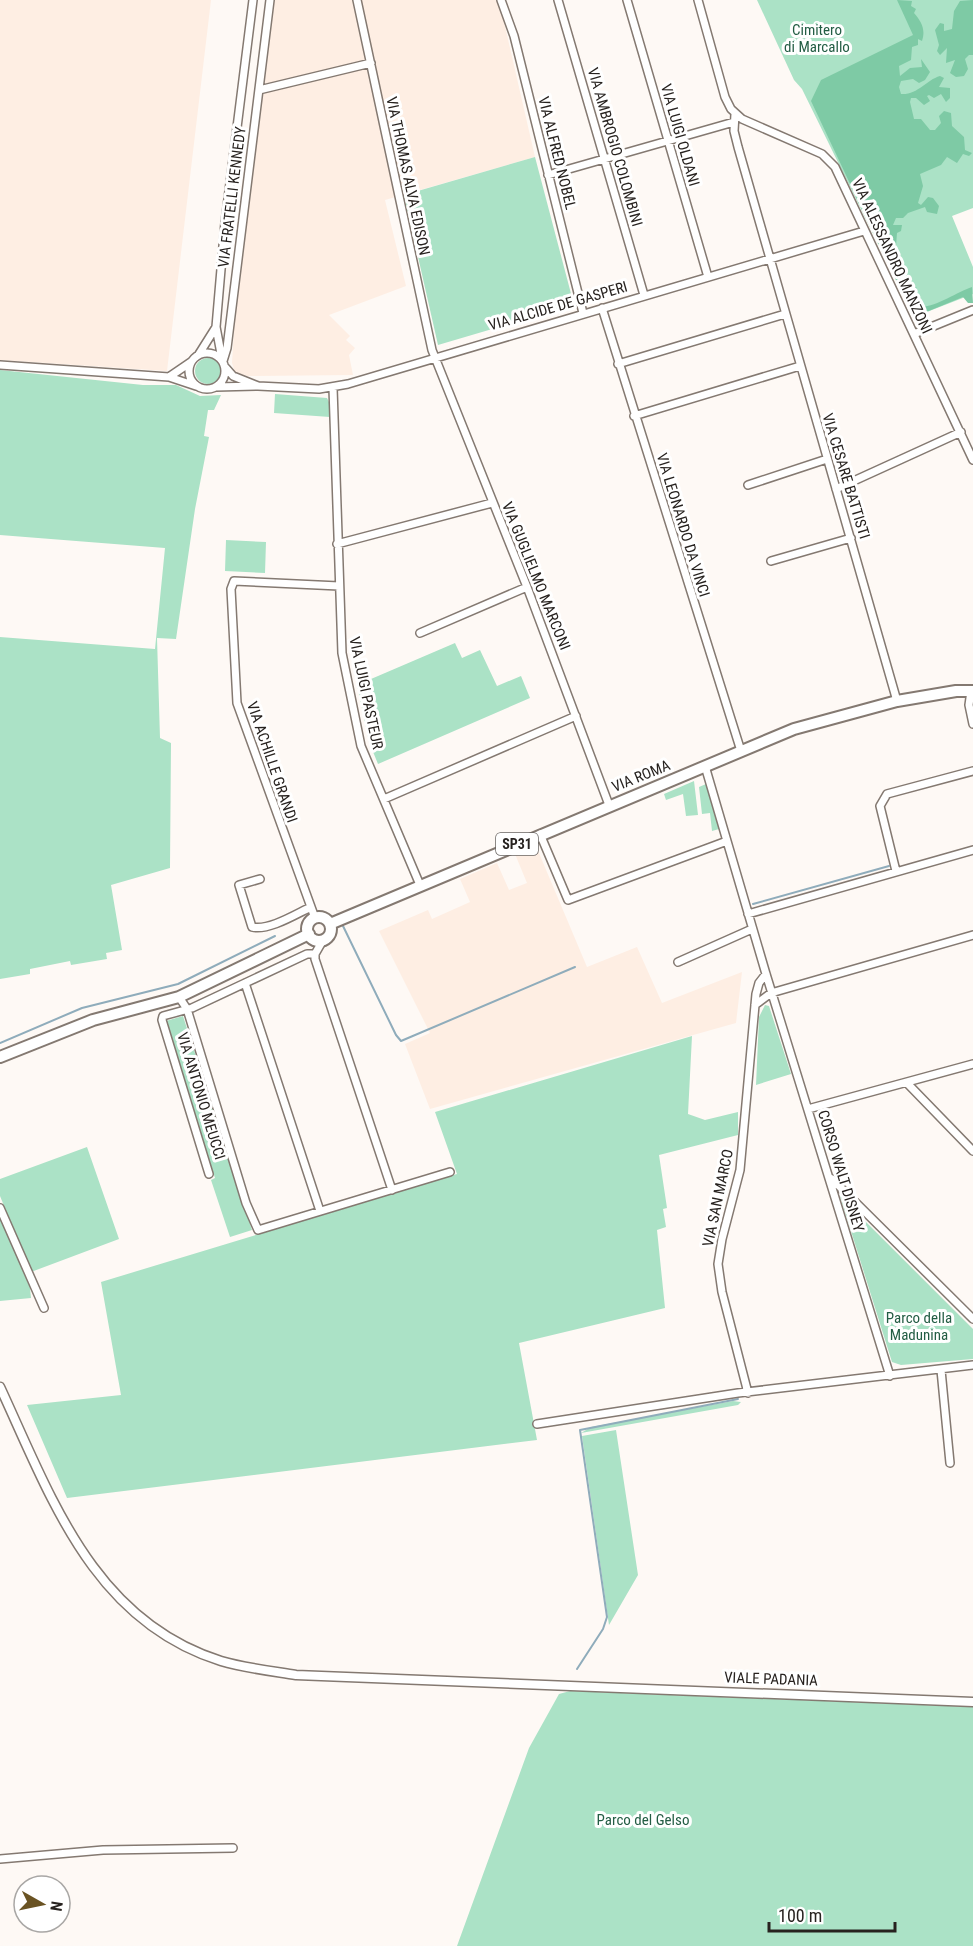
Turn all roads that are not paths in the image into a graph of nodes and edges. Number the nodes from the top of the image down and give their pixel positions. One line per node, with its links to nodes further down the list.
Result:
1 (253, 0): 23 (street, VIA FRATELLI KENNEDY)
2 (270, 0): 9 (street, VIA FRATELLI KENNEDY)
3 (357, 0): 8 (street, VIA THOMAS ALVA EDISON)
4 (501, 0): 14 (street, VIA ALFRED NOBEL)
5 (627, 0): 12 (street, VIA LUIGI OLDANI)
6 (698, 0): 10 (street)
7 (559, 3): 13 (street, VIA AMBROGIO COLOMBINI)
8 (370, 63): 9 (street); 25 (street, VIA THOMAS ALVA EDISON)
9 (259, 90): 27 (street, VIA FRATELLI KENNEDY)
10 (735, 114): 11 (street, VIA CESARE BATTISTI); 15 (street, VIA ALESSANDRO MANZONI)
11 (734, 122): 12 (street); 16 (street, VIA CESARE BATTISTI)
12 (668, 141): 13 (street); 17 (street, VIA LUIGI OLDANI)
13 (604, 159): 14 (street); 18 (street, VIA AMBROGIO COLOMBINI)
14 (548, 176): 21 (street, VIA ALFRED NOBEL)
15 (864, 231): 16 (street, VIA ALCIDE DE GASPERI); 24 (street, VIA ALESSANDRO MANZONI)
16 (770, 259): 17 (street, VIA ALCIDE DE GASPERI); 22 (street, VIA CESARE BATTISTI)
17 (708, 277): 18 (street, VIA ALCIDE DE GASPERI)
18 (644, 295): 19 (street, VIA ALCIDE DE GASPERI)
19 (602, 308): 21 (street, VIA ALCIDE DE GASPERI); 28 (street, VIA LEONARDO DA VINCI)
20 (973, 310): 24 (street)
21 (583, 313): 25 (street, VIA ALCIDE DE GASPERI)
22 (785, 314): 28 (street); 30 (street, VIA CESARE BATTISTI)
23 (216, 327): 26 (street, VIA FRATELLI KENNEDY); 27 (street, VIA FRATELLI KENNEDY)
24 (914, 334): 37 (street, VIA ALESSANDRO MANZONI)
25 (434, 357): 35 (street, VIA ALCIDE DE GASPERI); 42 (street, VIA GUGLIELMO MARCONI)
26 (195, 358): 27 (street); 31 (street); 32 (street)
27 (224, 364): 33 (street, VIA ALCIDE DE GASPERI); 34 (street)
28 (618, 364): 36 (street, VIA LEONARDO DA VINCI)
29 (0, 365): 31 (street)
30 (800, 366): 36 (street); 38 (street, VIA CESARE BATTISTI)
31 (169, 377): 32 (street)
32 (196, 386): 34 (street)
33 (258, 386): 34 (street, VIA ALCIDE DE GASPERI); 35 (street, VIA ALCIDE DE GASPERI)
34 (216, 387)
35 (333, 388): 44 (street, VIA LUIGI PASTEUR)
36 (634, 416): 53 (street, VIA LEONARDO DA VINCI)
37 (961, 432): 39 (street, VIA ALESSANDRO MANZONI); 41 (street)
38 (827, 459): 40 (street); 41 (street, VIA CESARE BATTISTI)
39 (973, 460)
40 (747, 485)
41 (836, 489): 43 (street, VIA CESARE BATTISTI)
42 (492, 503): 44 (street); 47 (street, VIA GUGLIELMO MARCONI)
43 (851, 538): 45 (street); 50 (street, VIA CESARE BATTISTI)
44 (337, 544): 46 (street, VIA LUIGI PASTEUR)
45 (771, 561)
46 (339, 586): 56 (street, VIA LUIGI PASTEUR); 64 (street, VIA ACHILLE GRANDI)
47 (527, 587): 48 (street); 51 (street, VIA GUGLIELMO MARCONI)
48 (420, 633)
49 (972, 691): 50 (main road, VIA ROMA / SP31); 52 (street)
50 (897, 701): 53 (main road, VIA ROMA / SP31)
51 (576, 716): 56 (street); 57 (street, VIA GUGLIELMO MARCONI)
52 (973, 724)
53 (741, 751): 54 (main road, VIA ROMA / SP31)
54 (705, 766): 57 (main road, VIA ROMA / SP31); 59 (street)
55 (973, 771): 61 (street)
56 (384, 799): 63 (street, VIA LUIGI PASTEUR)
57 (609, 805): 58 (main road, VIA ROMA / SP31)
58 (540, 834): 59 (street); 63 (main road, VIA ROMA / SP31)
59 (728, 841): 65 (street)
60 (973, 850): 61 (street)
61 (896, 871): 65 (street)
62 (260, 879): 64 (street)
63 (420, 885): 66 (main road, VIA ROMA / SP31)
64 (313, 912): 66 (main road); 68 (main road)
65 (748, 914): 67 (street)
66 (330, 924): 70 (main road)
67 (752, 929): 72 (street); 73 (street)
68 (309, 934): 70 (main road); 76 (main road)
69 (973, 935): 75 (street)
70 (323, 940): 71 (street)
71 (315, 954): 74 (street); 87 (street)
72 (678, 962)
73 (766, 974): 75 (street, CORSO WALT DISNEY); 77 (street, VIA SAN MARCO)
74 (245, 983): 78 (street); 89 (street)
75 (771, 993): 77 (street); 82 (street, CORSO WALT DISNEY)
76 (179, 997): 78 (street); 79 (main road)
77 (755, 1005): 96 (street, VIA SAN MARCO)
78 (187, 1010): 85 (street, VIA ANTONIO MEUCCI); 89 (street)
79 (0, 1058)
80 (973, 1064): 81 (street)
81 (907, 1083): 82 (street); 83 (street)
82 (808, 1109): 86 (street, CORSO WALT DISNEY)
83 (973, 1151)
84 (450, 1172): 87 (street)
85 (209, 1174)
86 (830, 1178): 91 (street); 94 (street, CORSO WALT DISNEY)
87 (392, 1190): 89 (street)
88 (0, 1208): 90 (street)
89 (320, 1212)
90 (44, 1308)
91 (973, 1319)
92 (973, 1365): 93 (street)
93 (941, 1370): 94 (street); 98 (street)
94 (890, 1376): 96 (street)
95 (0, 1387): 99 (street, VIALE PADANIA)
96 (748, 1393): 97 (street)
97 (537, 1424)
98 (950, 1463)
99 (973, 1702)
100 (233, 1848): 101 (street)
101 (0, 1859)

